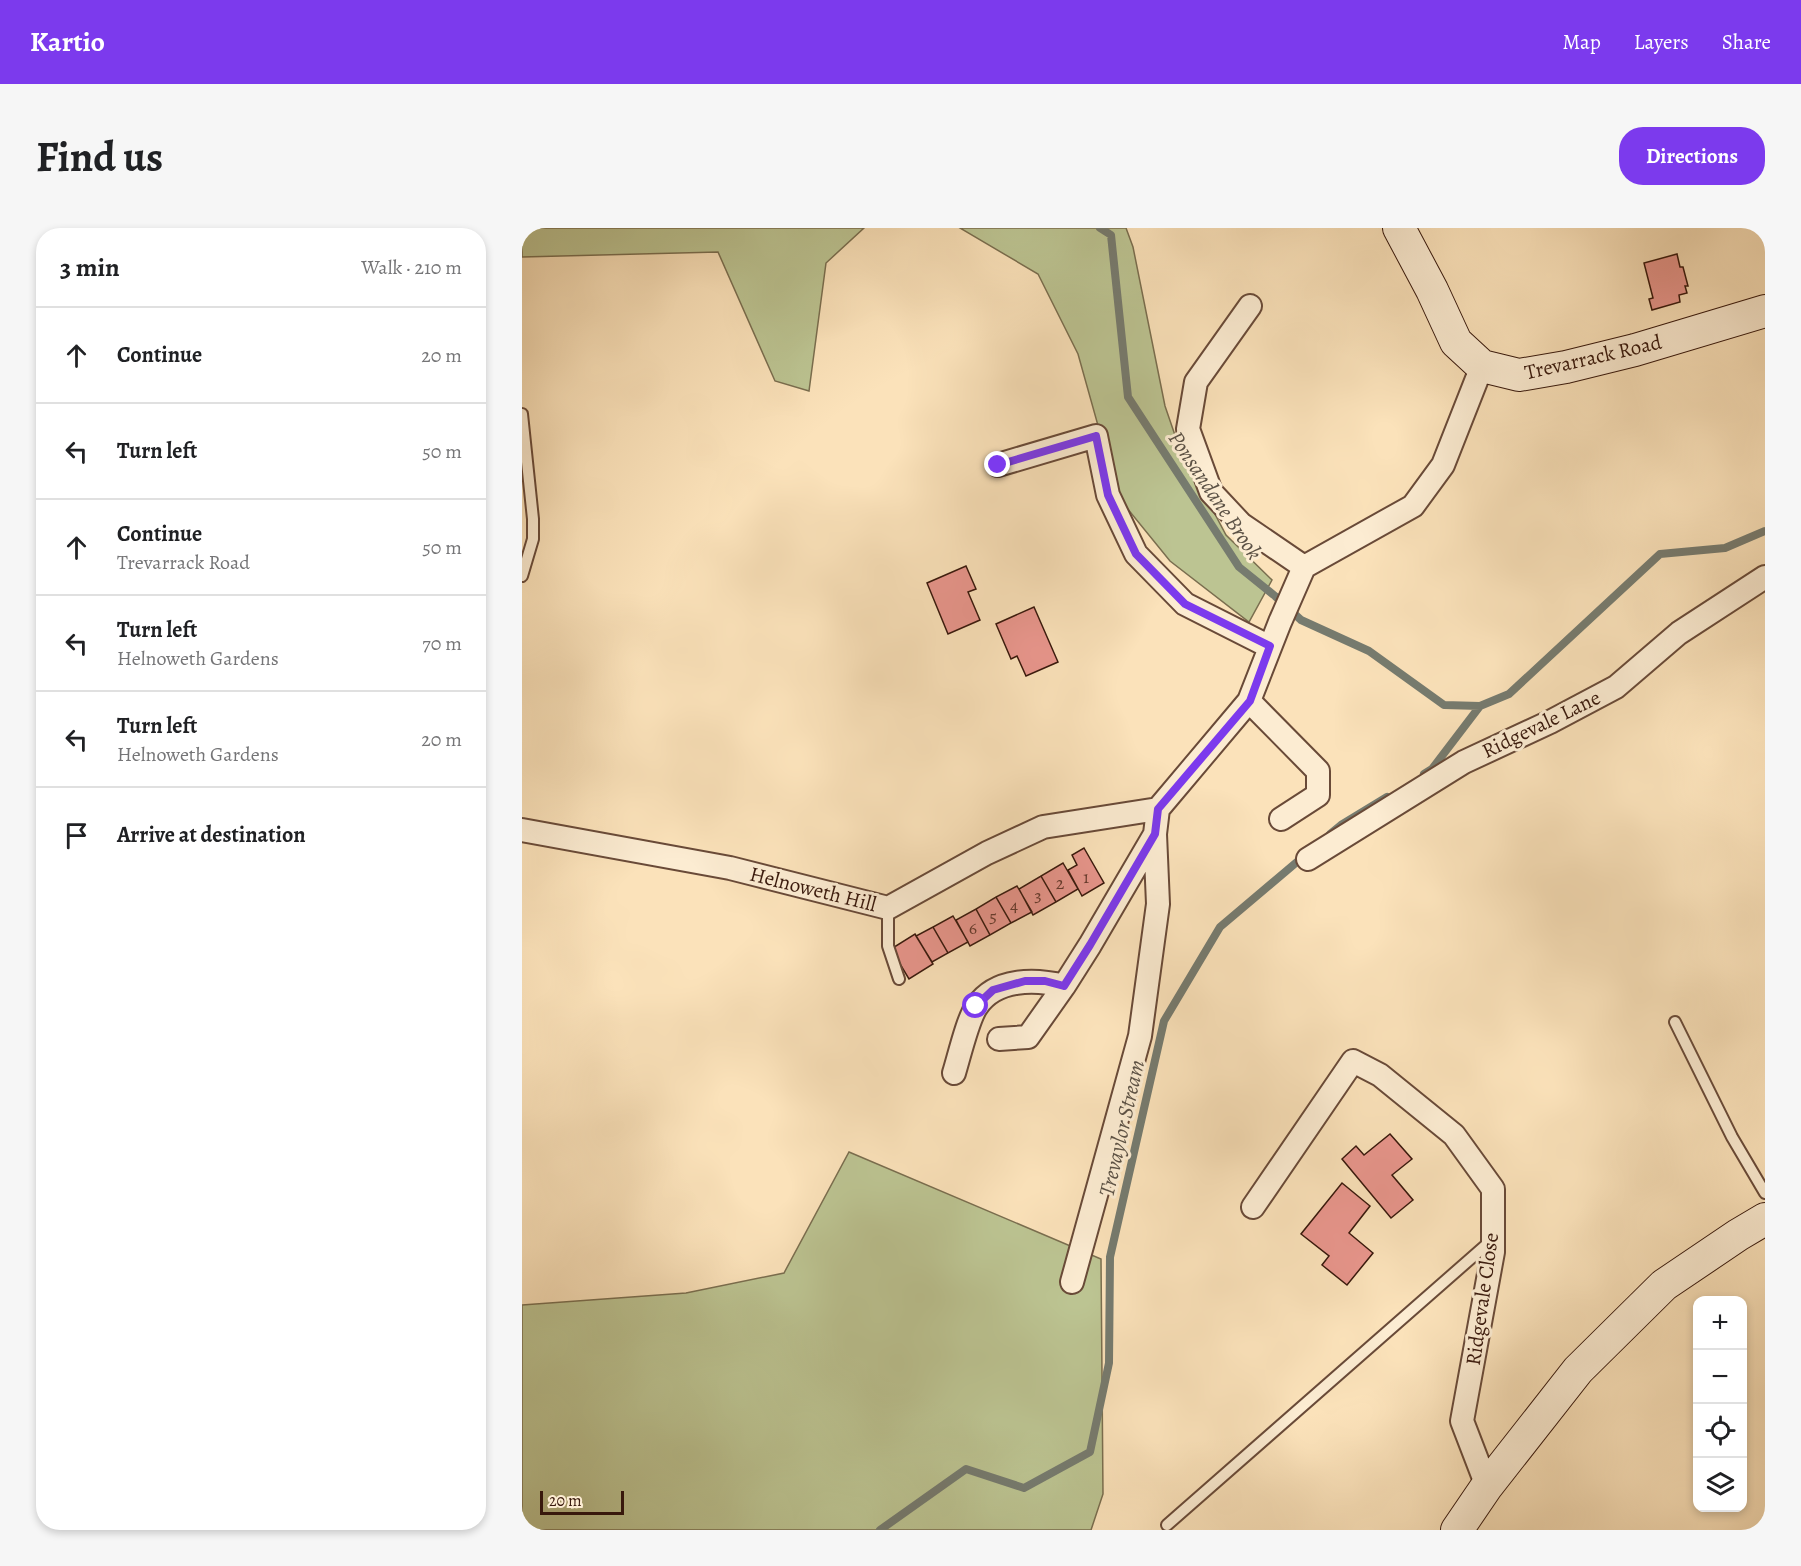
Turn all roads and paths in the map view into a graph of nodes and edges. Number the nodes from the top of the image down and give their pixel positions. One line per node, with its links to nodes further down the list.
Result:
1 (1399, 228): 4 (main road)
2 (1250, 306): 7 (street)
3 (1765, 311): 4 (main road, Trevarrack Road)
4 (1482, 366): 7 (street)
5 (522, 414): 8 (lane)
6 (998, 465): 10 (street)
7 (1301, 573): 10 (street)
8 (522, 576)
9 (1765, 577): 16 (street, Ridgevale Lane)
10 (1270, 646): 11 (street)
11 (1250, 701): 12 (street); 13 (street)
12 (1158, 809): 15 (street); 17 (street, Helnoweth Hill)
13 (1281, 819)
14 (522, 830): 17 (street, Helnoweth Hill)
15 (1155, 834): 19 (street); 27 (street)
16 (1308, 859)
17 (888, 908): 18 (lane)
18 (899, 979)
19 (1064, 986): 21 (street); 22 (street)
20 (1675, 1022): 23 (lane)
21 (999, 1039)
22 (954, 1073)
23 (1765, 1192)
24 (1253, 1207): 26 (street, Ridgevale Close)
25 (1765, 1220): 28 (main road)
26 (1493, 1239): 28 (street, Ridgevale Close); 29 (lane)
27 (1072, 1282)
28 (1486, 1486): 30 (main road)
29 (1167, 1525)
30 (1457, 1530)

